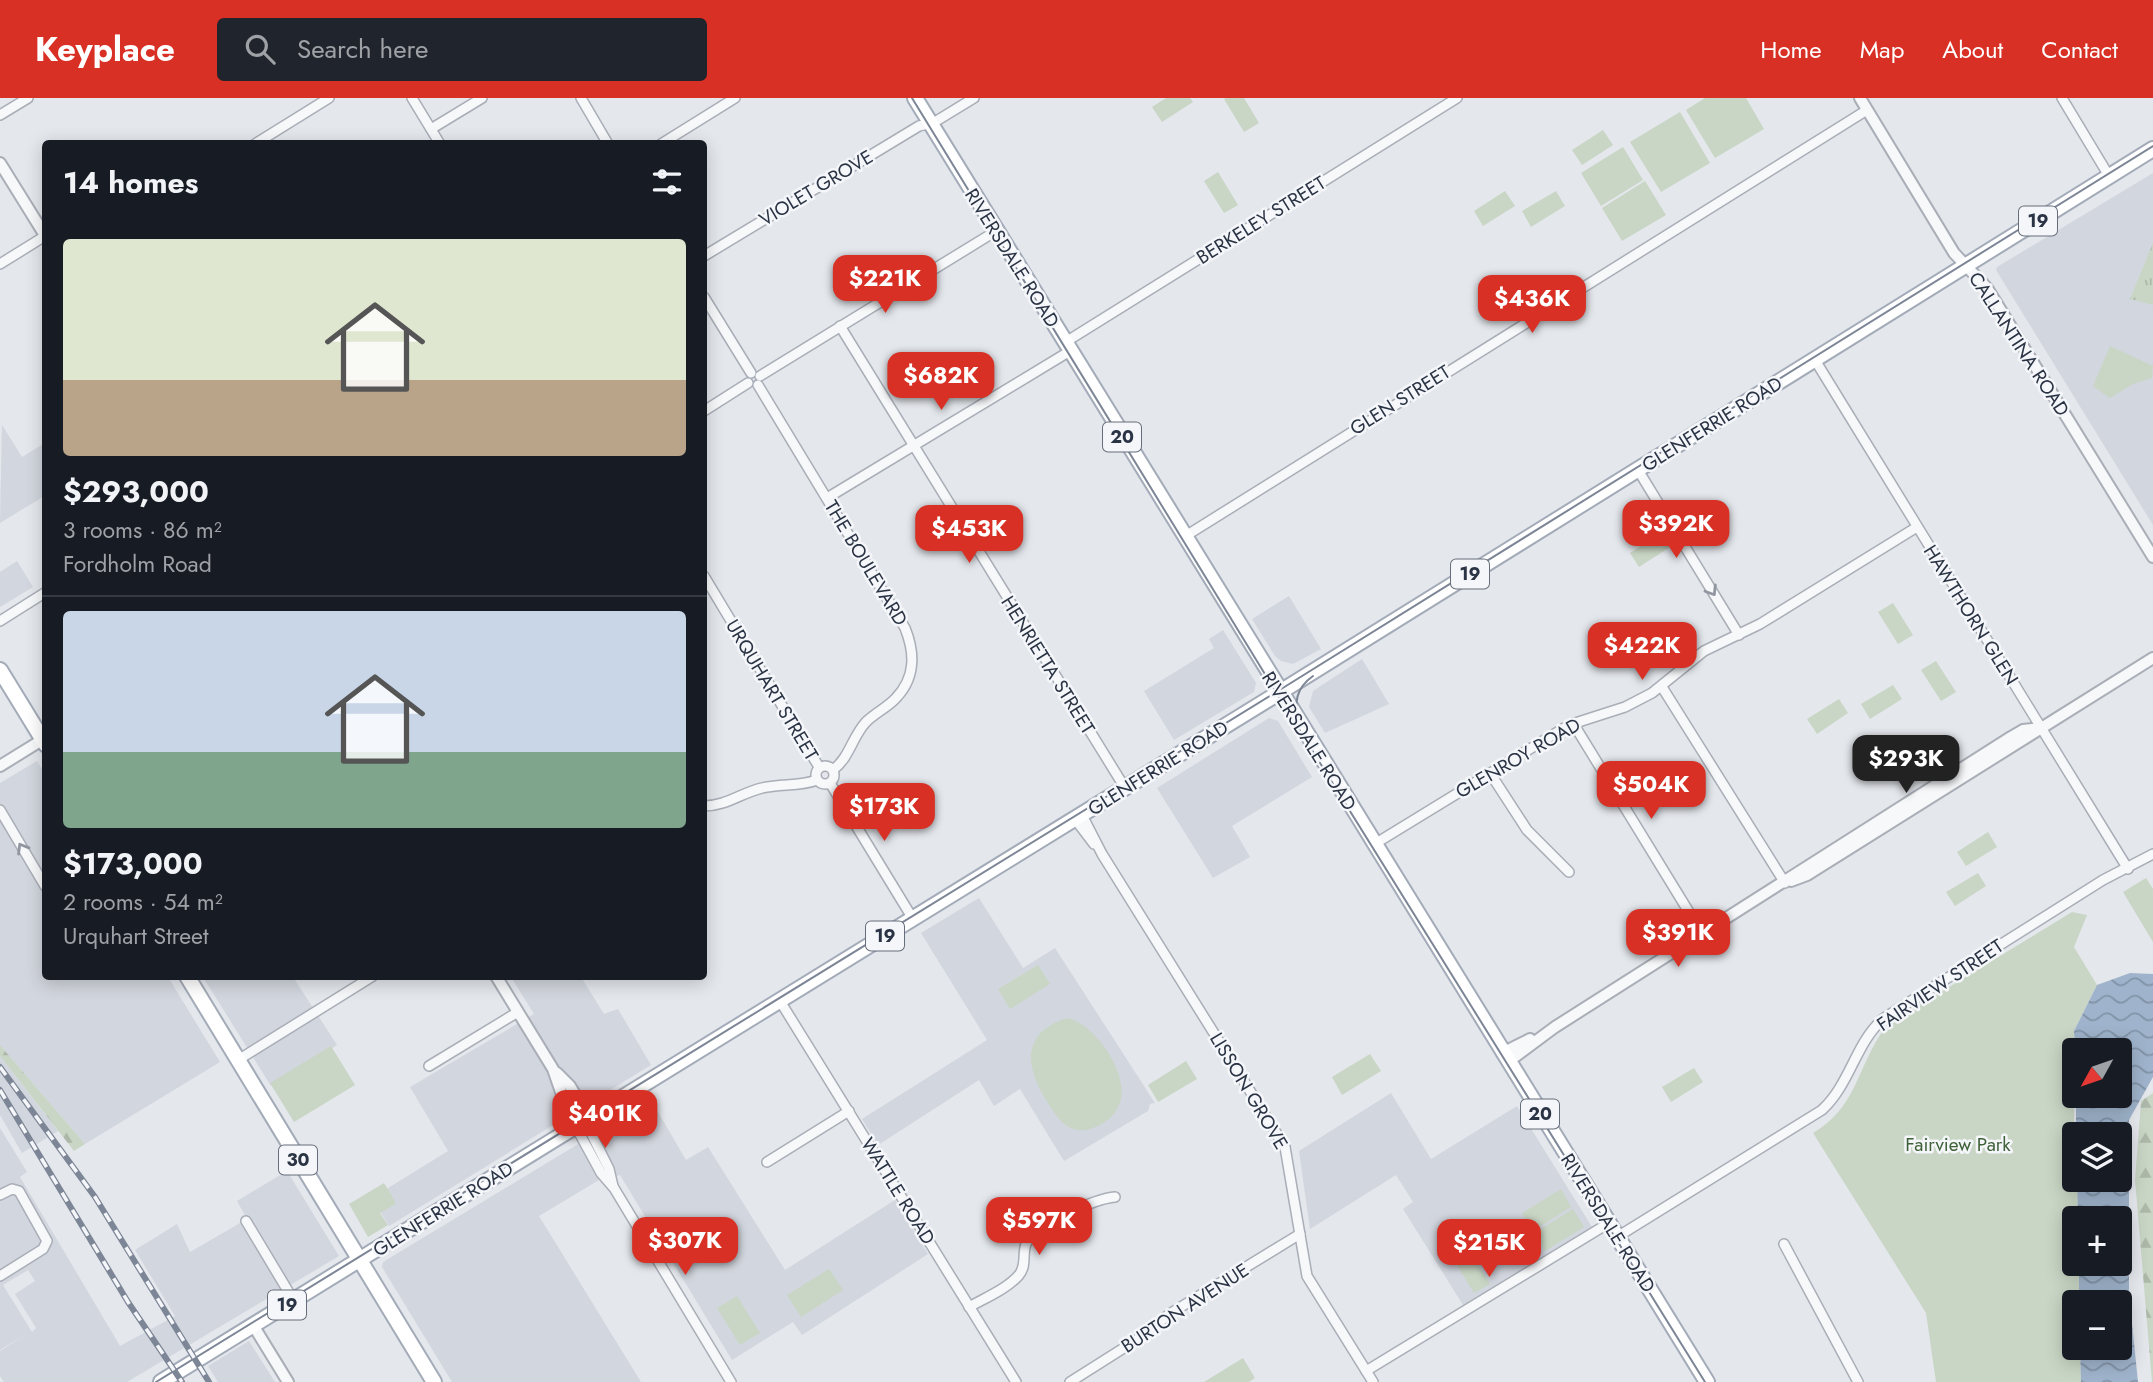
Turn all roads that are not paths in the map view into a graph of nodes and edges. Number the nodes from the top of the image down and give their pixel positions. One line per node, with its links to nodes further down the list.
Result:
1 (28, 98): 13 (street)
2 (329, 98): 16 (street)
3 (412, 98): 15 (street)
4 (482, 98): 15 (street)
5 (581, 98): 18 (street)
6 (735, 98): 19 (street)
7 (915, 98): 14 (main road, RIVERSDALE ROAD / 20)
8 (974, 98): 14 (street, VIOLET GROVE)
9 (1457, 98): 31 (street, BERKELEY STREET)
10 (1860, 98): 12 (street, CALLANTINA ROAD)
11 (2062, 98): 22 (street)
12 (1867, 110): 28 (street, CALLANTINA ROAD); 39 (street, GLEN STREET)
13 (0, 115)
14 (930, 124): 23 (main road, RIVERSDALE ROAD / 20); 26 (street, VIOLET GROVE)
15 (431, 129): 17 (street)
16 (261, 140)
17 (438, 140)
18 (606, 140)
19 (667, 140)
20 (2153, 149): 22 (main road, GLENFERRIE ROAD / 19)
21 (0, 163): 24 (street)
22 (2109, 176): 28 (main road, GLENFERRIE ROAD / 19)
23 (996, 231): 30 (street); 31 (main road, RIVERSDALE ROAD / 20)
24 (42, 232)
25 (42, 239): 27 (street)
26 (707, 254)
27 (0, 264)
28 (1967, 266): 32 (main road, GLENFERRIE ROAD / 19); 40 (street, CALLANTINA ROAD)
29 (707, 302): 33 (street, THE BOULEVARD)
30 (840, 326): 33 (street); 35 (street, HENRIETTA STREET)
31 (1067, 347): 35 (street, BERKELEY STREET); 39 (main road, RIVERSDALE ROAD / 20)
32 (1815, 360): 36 (main road, GLENFERRIE ROAD / 19); 38 (street, HAWTHORN GLEN)
33 (754, 380): 34 (street); 37 (street, THE BOULEVARD)
34 (707, 409)
35 (913, 446): 37 (street, BERKELEY STREET); 59 (street, HENRIETTA STREET)
36 (1638, 470): 44 (street, one-way to 44); 48 (main road, GLENFERRIE ROAD / 19)
37 (827, 499): 55 (street, THE BOULEVARD)
38 (1917, 527): 44 (street, GLENROY ROAD); 50 (street, HAWTHORN GLEN)
39 (1184, 537): 48 (main road, RIVERSDALE ROAD / 20)
40 (2153, 556)
41 (707, 581): 54 (street, URQUHART STREET)
42 (42, 595): 43 (street)
43 (0, 621)
44 (1740, 635): 47 (street, GLENROY ROAD)
45 (2153, 659): 50 (street)
46 (0, 670): 51 (main road)
47 (1662, 687): 49 (street, GLENROY ROAD); 67 (street)
48 (1279, 693): 59 (main road, GLENFERRIE ROAD / 19); 63 (main road, RIVERSDALE ROAD / 20)
49 (1573, 723): 56 (street, GLENROY ROAD); 70 (street)
50 (2041, 728): 65 (street, HAWTHORN GLEN); 67 (street)
51 (42, 739)
52 (42, 743): 53 (street)
53 (0, 766)
54 (819, 767): 55 (street); 57 (street)
55 (833, 770): 58 (street)
56 (1490, 773): 63 (street, GLENROY ROAD); 66 (street)
57 (817, 780): 58 (street); 60 (street)
58 (830, 783): 69 (street)
59 (1125, 788): 62 (main road, GLENFERRIE ROAD / 19)
60 (707, 806)
61 (0, 810): 68 (street, one-way to 61)
62 (1079, 817): 69 (main road, GLENFERRIE ROAD / 19); 86 (street, LISSON GROVE)
63 (1373, 845): 76 (main road, RIVERSDALE ROAD / 20)
64 (2153, 854): 65 (street, FAIRVIEW STREET)
65 (2128, 869): 87 (street, FAIRVIEW STREET)
66 (1569, 872)
67 (1785, 883): 70 (street)
68 (42, 884)
69 (913, 919): 74 (main road, GLENFERRIE ROAD / 19)
70 (1703, 935): 76 (street)
71 (189, 980): 77 (main road, 30)
72 (367, 980): 77 (street)
73 (498, 980): 75 (street)
74 (780, 1001): 79 (street, WATTLE ROAD); 80 (main road, GLENFERRIE ROAD / 19)
75 (518, 1012): 78 (street); 80 (street)
76 (1505, 1057): 85 (main road, RIVERSDALE ROAD / 20)
77 (238, 1060): 89 (main road, 30)
78 (429, 1066)
79 (849, 1111): 81 (street); 92 (street, WATTLE ROAD)
80 (583, 1122): 89 (main road, GLENFERRIE ROAD / 19); 98 (street)
81 (767, 1162)
82 (0, 1195): 90 (street)
83 (1115, 1197): 92 (street)
84 (246, 1222): 91 (street)
85 (1609, 1223): 87 (main road, RIVERSDALE ROAD / 20); 94 (street)
86 (1300, 1234): 94 (street, LISSON GROVE); 100 (street, BURTON AVENUE)
87 (1617, 1237): 102 (main road, RIVERSDALE ROAD / 20)
88 (1784, 1244): 103 (street)
89 (359, 1261): 91 (main road, GLENFERRIE ROAD / 19); 97 (main road, 30)
90 (0, 1276)
91 (294, 1301): 93 (main road, GLENFERRIE ROAD / 19)
92 (970, 1307): 99 (street, WATTLE ROAD)
93 (253, 1325): 95 (main road, GLENFERRIE ROAD / 19); 96 (street)
94 (1366, 1371): 101 (street, LISSON GROVE)
95 (161, 1382)
96 (288, 1382)
97 (434, 1382)
98 (731, 1382)
99 (1016, 1382)
100 (1070, 1382)
101 (1373, 1382)
102 (1707, 1382)
103 (1858, 1382)

